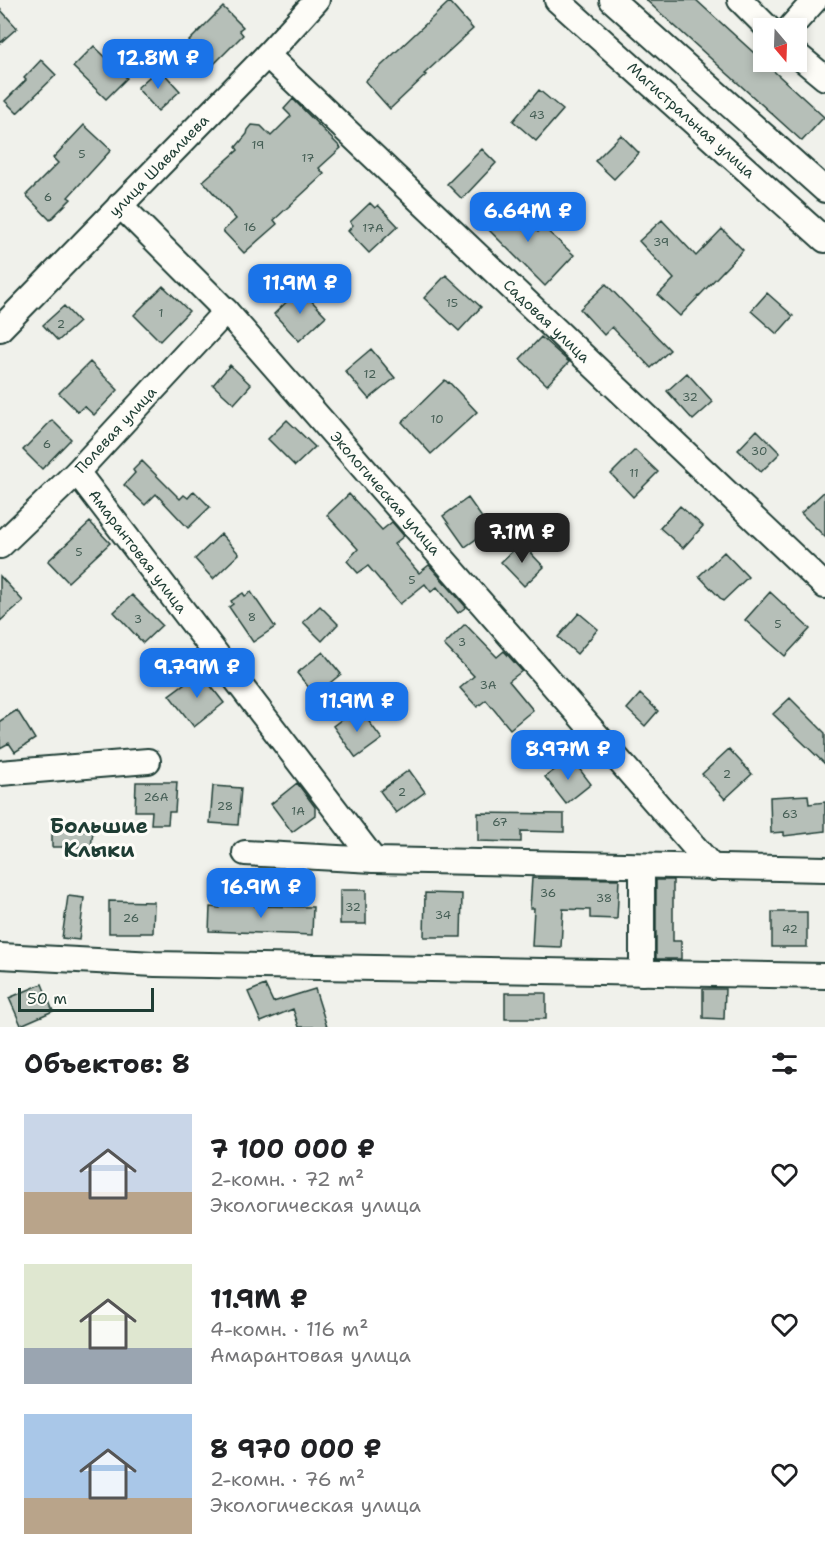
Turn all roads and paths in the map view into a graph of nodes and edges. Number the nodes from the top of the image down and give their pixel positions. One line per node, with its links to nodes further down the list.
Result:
1 (317, 0): 8 (street, улица Шавалиева)
2 (557, 0): 13 (street, Магистральная улица)
3 (612, 0): 11 (street)
4 (740, 0): 6 (street)
5 (815, 0): 7 (street)
6 (758, 18)
7 (799, 18)
8 (267, 54): 12 (street, улица Шавалиева); 18 (street, Садовая улица)
9 (807, 63): 10 (street)
10 (825, 78)
11 (820, 176)
12 (120, 205): 14 (street, Экологическая улица); 15 (street, улица Шавалиева)
13 (825, 240)
14 (226, 311): 16 (street, Полевая улица); 24 (street, Экологическая улица)
15 (0, 329)
16 (77, 472): 17 (street, Полевая улица); 22 (street, Амарантовая улица)
17 (0, 546)
18 (825, 586)
19 (148, 761): 20 (street)
20 (0, 773)
21 (245, 853): 22 (street)
22 (374, 860): 23 (street)
23 (642, 866): 24 (street); 27 (street)
24 (713, 868): 25 (street)
25 (825, 868)
26 (0, 956): 27 (street)
27 (642, 973): 28 (street)
28 (825, 976)

